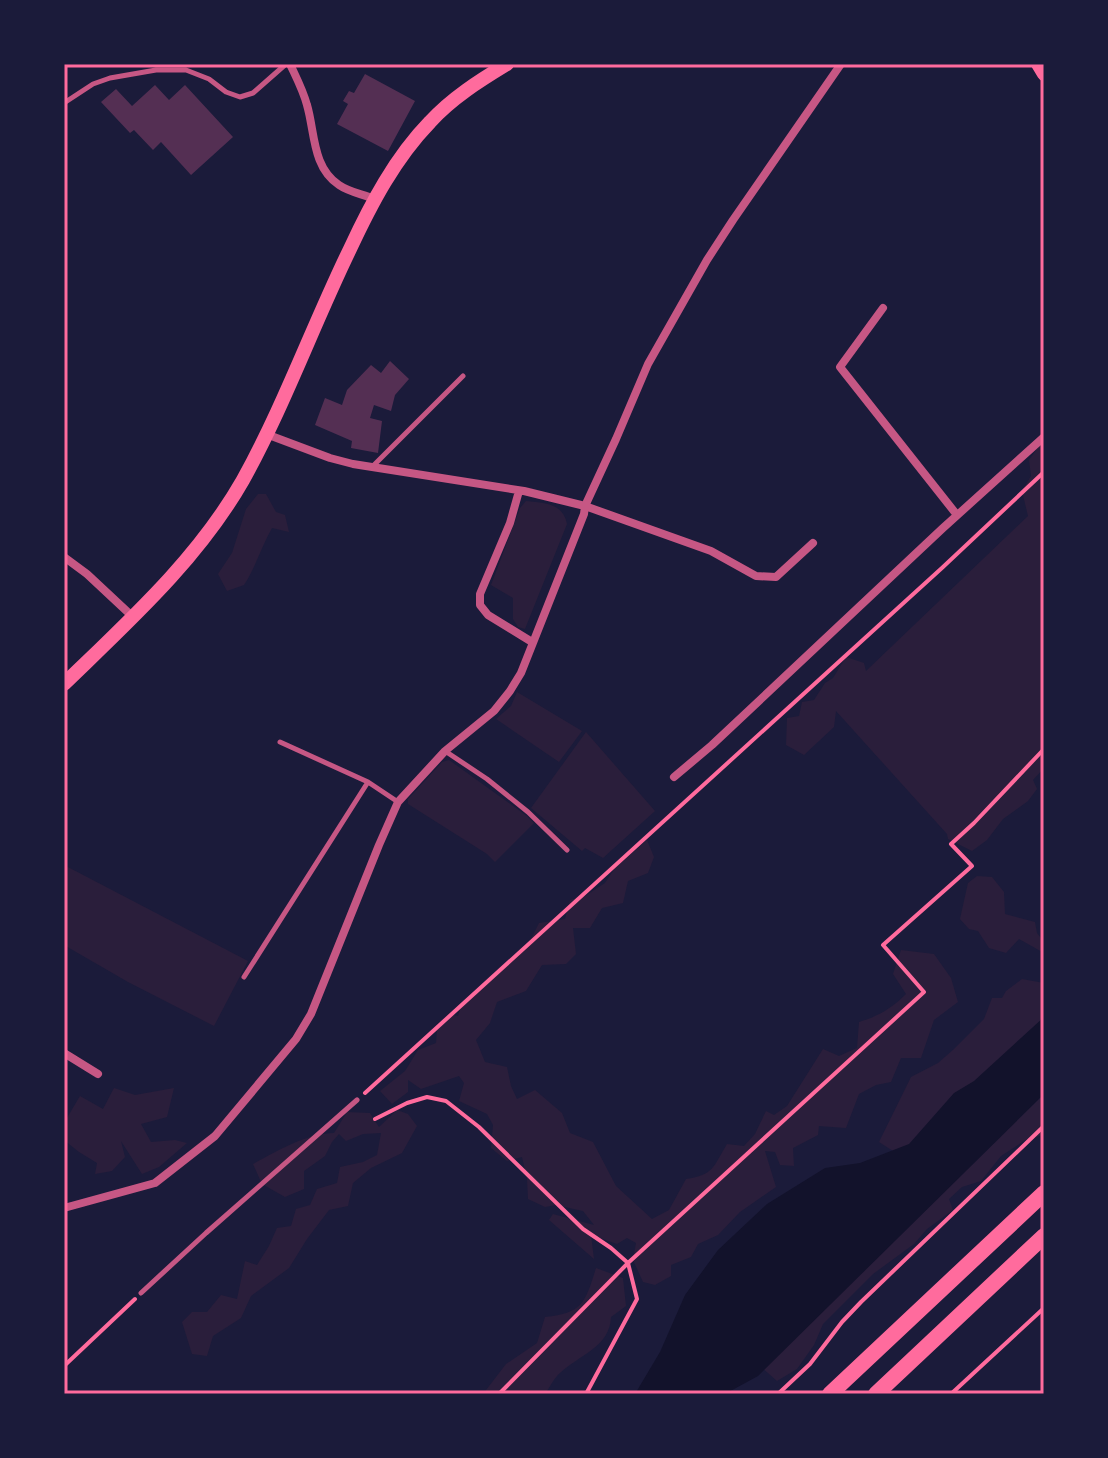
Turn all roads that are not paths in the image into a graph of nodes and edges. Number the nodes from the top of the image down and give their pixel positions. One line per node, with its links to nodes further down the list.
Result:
1 (288, 64): 4 (lane); 5 (street)
2 (507, 64): 5 (main road)
3 (841, 64): 12 (street)
4 (64, 103)
5 (374, 199): 8 (main road)
6 (883, 308): 13 (street)
7 (463, 376): 10 (lane)
8 (266, 434): 10 (street); 16 (main road)
9 (1044, 437): 13 (street)
10 (373, 466): 11 (street)
11 (519, 491): 12 (street); 17 (street)
12 (585, 506): 14 (street); 17 (street)
13 (957, 515): 21 (street)
14 (813, 543)
15 (64, 557): 16 (street)
16 (133, 617): 18 (main road)
17 (532, 642): 20 (street)
18 (64, 684)
19 (280, 742): 22 (lane)
20 (445, 751): 23 (street); 24 (lane)
21 (674, 777)
22 (368, 782): 23 (lane); 25 (lane)
23 (398, 802): 30 (street)
24 (567, 850)
25 (244, 977)
26 (64, 1053): 27 (street)
27 (98, 1074)
28 (357, 1100): 32 (lane)
29 (1044, 1193): 33 (highway)
30 (64, 1208)
31 (1044, 1236): 34 (highway)
32 (141, 1293)
33 (830, 1394)
34 (876, 1394)

